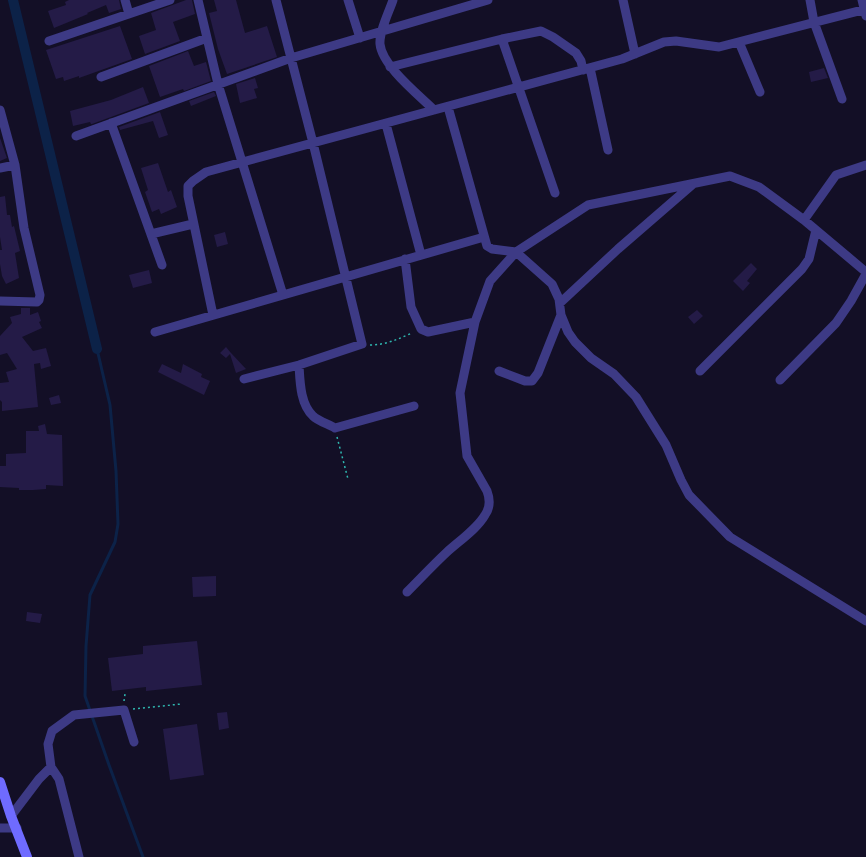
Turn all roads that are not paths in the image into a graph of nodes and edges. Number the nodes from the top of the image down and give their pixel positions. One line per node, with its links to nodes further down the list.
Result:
1 (125, 0): 11 (street)
2 (170, 0): 11 (street)
3 (198, 0): 14 (street)
4 (276, 0): 20 (street)
5 (348, 0): 15 (street)
6 (393, 0): 13 (street)
7 (488, 0): 13 (street)
8 (623, 0): 19 (street)
9 (810, 0): 12 (street)
10 (864, 9): 12 (street)
11 (129, 14): 17 (street)
12 (814, 22): 18 (street); 27 (street)
13 (382, 31): 15 (street); 21 (street)
14 (207, 38): 23 (street); 24 (street)
15 (360, 38): 20 (street)
16 (502, 39): 21 (street); 22 (street); 25 (street)
17 (49, 41)
18 (739, 42): 19 (street); 26 (street)
19 (634, 54): 22 (street)
20 (291, 58): 24 (street); 34 (street)
21 (390, 67): 30 (street)
22 (586, 69): 25 (street); 35 (street)
23 (101, 77)
24 (218, 84): 31 (street); 36 (street)
25 (518, 88): 28 (street); 41 (street)
26 (760, 92)
27 (842, 99)
28 (448, 107): 30 (street); 46 (street)
29 (0, 110): 37 (street)
30 (434, 110): 32 (street)
31 (111, 123): 33 (street); 45 (street)
32 (386, 124): 34 (street); 48 (street)
33 (76, 136)
34 (313, 143): 36 (street); 52 (street)
35 (608, 150)
36 (242, 162): 43 (street); 53 (street)
37 (15, 164): 39 (street); 54 (street)
38 (866, 166): 42 (street)
39 (0, 168)
40 (694, 183): 42 (street); 47 (street); 55 (street)
41 (555, 193)
42 (804, 220): 44 (street)
43 (193, 224): 45 (street); 56 (street)
44 (816, 230): 51 (street); 62 (street)
45 (151, 234): 50 (street)
46 (484, 237): 47 (street); 48 (street)
47 (516, 252): 55 (street); 58 (street)
48 (421, 255): 49 (street)
49 (406, 259): 52 (street); 58 (street)
50 (162, 265)
51 (866, 273): 64 (street)
52 (346, 277): 53 (street); 60 (street)
53 (283, 295): 56 (street)
54 (0, 301)
55 (560, 303): 57 (street)
56 (213, 315): 59 (street)
57 (561, 315): 61 (street); 67 (street)
58 (475, 322): 66 (street)
59 (155, 332)
60 (299, 365): 63 (street); 65 (street)
61 (499, 371)
62 (700, 371)
63 (244, 379)
64 (780, 380)
65 (414, 406)
66 (407, 592)
67 (866, 621)
68 (134, 742): 69 (street)
69 (51, 767): 71 (street); 75 (street)
70 (0, 782): 71 (main road)
71 (11, 816): 73 (main road)
72 (0, 828): 73 (street)
73 (17, 828): 74 (main road)
74 (27, 857)
75 (79, 857)

